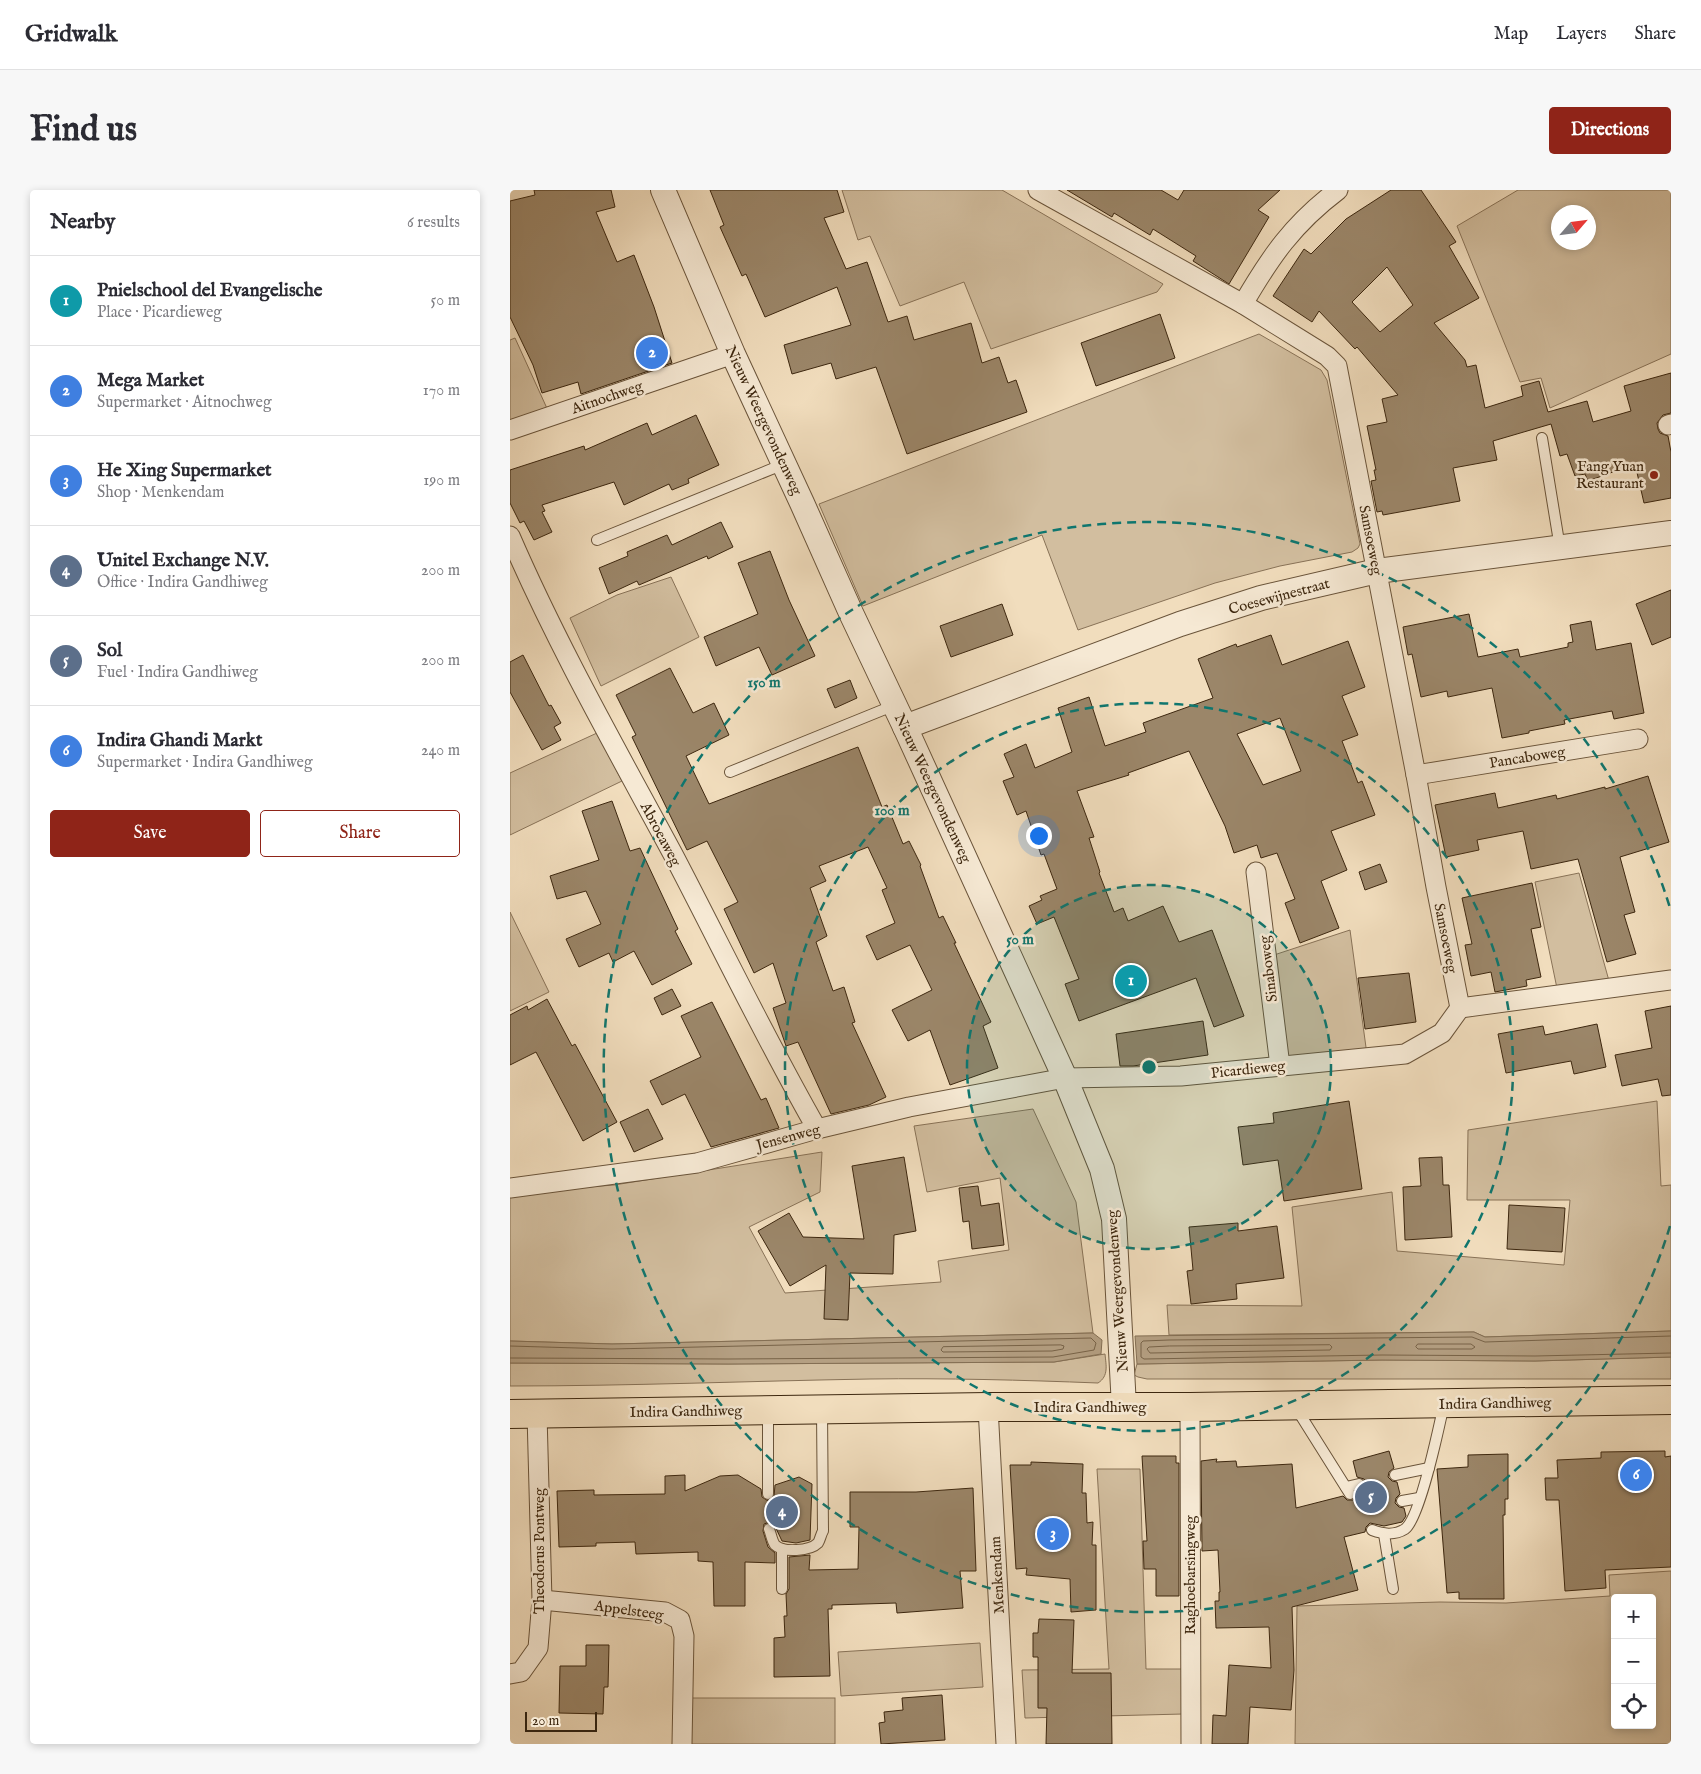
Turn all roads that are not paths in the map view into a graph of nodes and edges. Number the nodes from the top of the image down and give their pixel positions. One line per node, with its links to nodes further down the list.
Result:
1 (663, 190): 5 (street, Nieuw Weergevondenweg)
2 (1338, 190): 4 (street)
3 (1045, 192): 4 (street, Samsoeweg)
4 (1243, 304): 13 (street, Samsoeweg)
5 (732, 354): 6 (street, Aitnochweg); 8 (street, Nieuw Weergevondenweg)
6 (510, 430)
7 (1542, 438): 12 (lane)
8 (784, 464): 11 (lane); 14 (street, Nieuw Weergevondenweg)
9 (1671, 533): 12 (street, Coesewijnestraat)
10 (510, 536): 24 (street, Abroeaweg)
11 (597, 540)
12 (1560, 548): 13 (street, Coesewijnestraat)
13 (1377, 571): 15 (street, Coesewijnestraat); 18 (street, Samsoeweg)
14 (895, 705): 15 (street, Nieuw Weergevondenweg); 17 (lane)
15 (905, 727): 23 (street, Nieuw Weergevondenweg)
16 (1638, 739): 18 (street, Pancaboweg)
17 (730, 772)
18 (1416, 775): 21 (street, Samsoeweg)
19 (1256, 872): 22 (street, Sinaboweg)
20 (1671, 980): 21 (street)
21 (1460, 1008): 22 (street, Picardieweg)
22 (1280, 1066): 23 (street, Picardieweg)
23 (1064, 1078): 24 (street, Jensenweg); 26 (street, Nieuw Weergevondenweg)
24 (817, 1129): 25 (street, Jensenweg)
25 (510, 1188)
26 (1123, 1394): 29 (main road, Indira Gandhiweg); 31 (main road, Indira Gandhiweg)
27 (1671, 1400): 28 (main road, Indira Gandhiweg)
28 (1445, 1404): 30 (main road, Indira Gandhiweg); 36 (lane)
29 (988, 1406): 32 (main road, Indira Gandhiweg); 51 (street, Menkendam)
30 (1295, 1406): 31 (main road, Indira Gandhiweg); 38 (lane)
31 (1190, 1407): 52 (street, Raghoebarsingweg)
32 (822, 1409): 33 (main road, Indira Gandhiweg); 45 (lane)
33 (768, 1410): 35 (main road, Indira Gandhiweg); 39 (lane)
34 (510, 1414): 35 (main road, Indira Gandhiweg)
35 (537, 1414): 48 (street, Theodorus Pontweg)
36 (1429, 1468): 37 (lane); 40 (lane)
37 (1395, 1475)
38 (1359, 1484)
39 (768, 1494)
40 (1419, 1498): 41 (lane); 44 (lane)
41 (1402, 1501)
42 (769, 1529): 45 (lane)
43 (1372, 1530): 44 (lane)
44 (1384, 1534): 47 (lane)
45 (782, 1549): 46 (lane)
46 (782, 1589)
47 (1393, 1589)
48 (542, 1600): 49 (street, Theodorus Pontweg); 50 (street, Appelsteeg)
49 (510, 1674)
50 (682, 1744)
51 (1006, 1744)
52 (1191, 1744)

